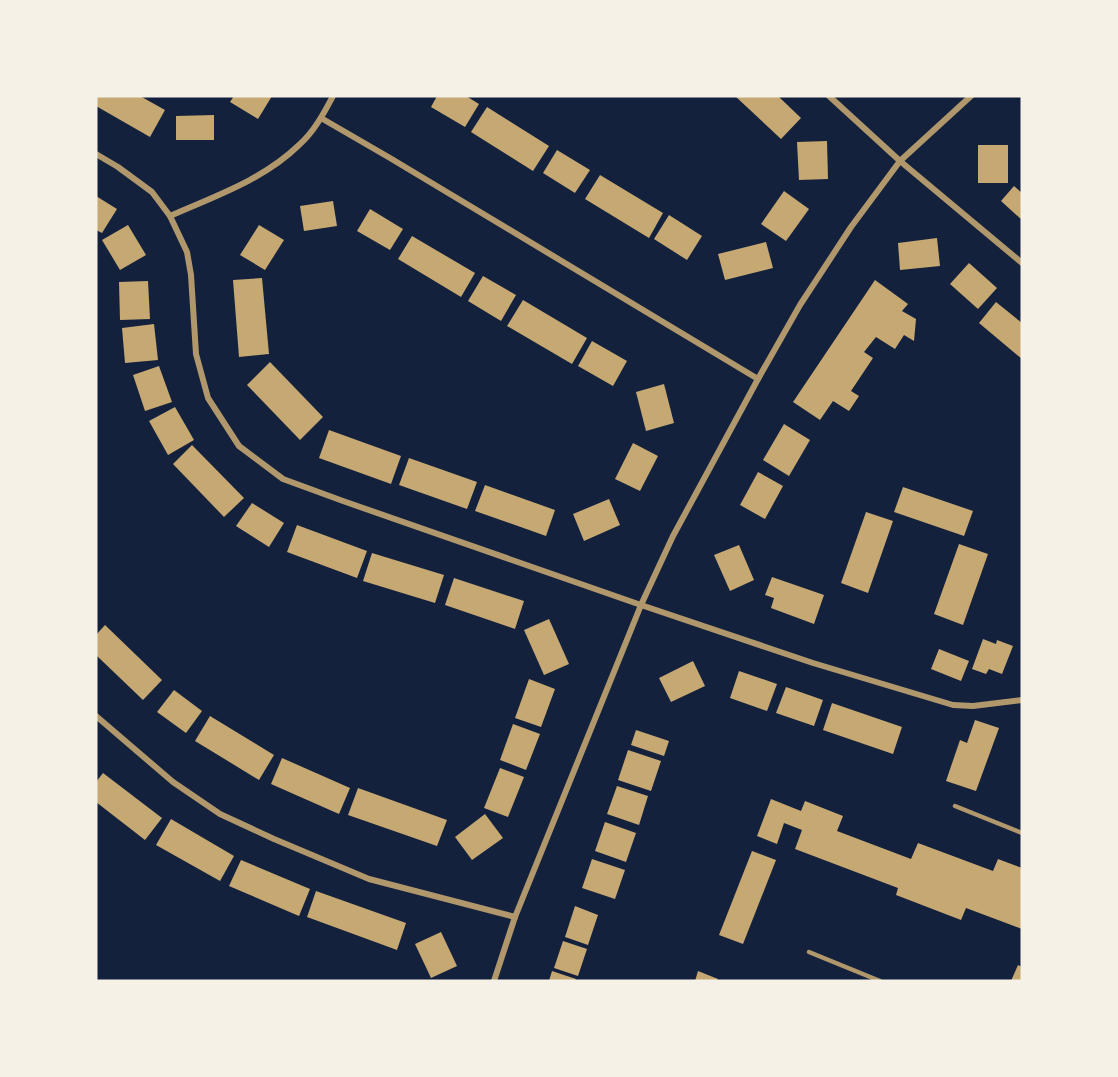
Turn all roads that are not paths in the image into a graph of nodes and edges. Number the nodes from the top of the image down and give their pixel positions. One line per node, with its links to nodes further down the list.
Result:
1 (333, 96): 4 (street)
2 (829, 96): 6 (street)
3 (970, 96): 6 (street)
4 (321, 118): 7 (street); 9 (street)
5 (96, 154): 7 (street)
6 (900, 161): 8 (street); 9 (street)
7 (170, 216): 10 (street)
8 (1022, 263)
9 (758, 379): 10 (street)
10 (641, 605): 11 (street); 15 (street)
11 (1022, 700)
12 (96, 716): 15 (street)
13 (955, 806): 14 (lane)
14 (1022, 833)
15 (515, 917): 17 (street)
16 (809, 952): 18 (lane)
17 (494, 981)
18 (880, 981)

